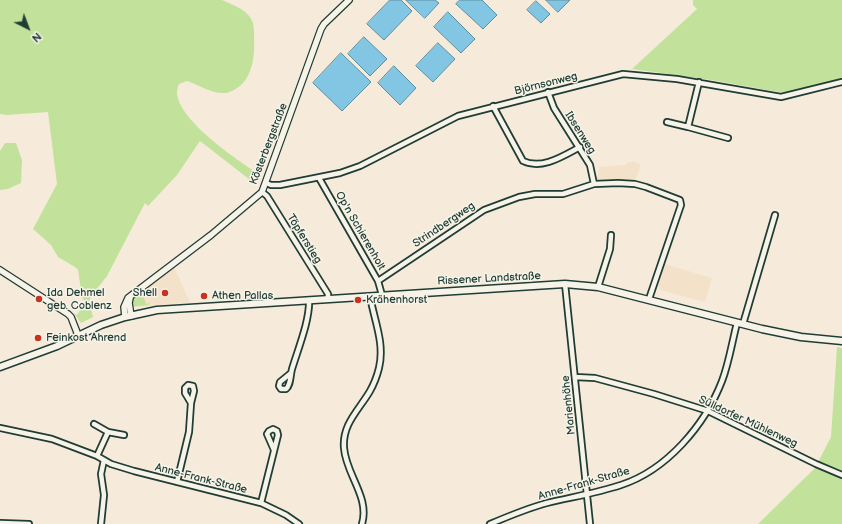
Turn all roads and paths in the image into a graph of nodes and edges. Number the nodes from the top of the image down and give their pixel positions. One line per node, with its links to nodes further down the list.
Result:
1 (349, 0): 11 (street, Kösterbergstraße)
2 (699, 82): 3 (street, Björnsonweg); 4 (street, Björnsonweg); 7 (street)
3 (842, 82)
4 (548, 92): 5 (street, Björnsonweg); 9 (street, Ibsenweg)
5 (493, 106): 9 (street); 10 (street, Björnsonweg)
6 (667, 122): 7 (street)
7 (688, 127): 8 (street)
8 (728, 138)
9 (580, 147): 12 (street, Ibsenweg)
10 (319, 178): 11 (street, Björnsonweg); 17 (street, Op'n Schierenholt)
11 (266, 183): 13 (street, Kösterbergstraße)
12 (594, 184): 17 (street, Strindbergweg); 23 (street, Strindbergweg)
13 (262, 192): 22 (street, Töpferstieg); 25 (street, Kösterbergstraße)
14 (775, 215): 26 (street, Anne-Frank-Straße)
15 (611, 235): 19 (street)
16 (1, 272): 27 (street)
17 (378, 281): 20 (street, Op'n Schierenholt)
18 (565, 284): 19 (main road, Rissener Landstraße); 20 (main road, Rissener Landstraße); 31 (street, Marienhöhe)
19 (598, 287): 23 (main road, Rissener Landstraße)
20 (382, 295): 21 (main road, Rissener Landstraße)
21 (370, 296): 22 (main road, Rissener Landstraße); 49 (street)
22 (328, 298): 24 (main road, Rissener Landstraße)
23 (649, 299): 26 (main road, Rissener Landstraße)
24 (309, 300): 25 (main road, Rissener Landstraße); 30 (street)
25 (128, 316): 27 (main road, Rissener Landstraße)
26 (740, 323): 28 (main road, Rissener Landstraße); 33 (street, Anne-Frank-Straße)
27 (78, 335): 29 (main road, Rissener Landstraße)
28 (842, 341)
29 (0, 366)
30 (291, 373)
31 (575, 377): 33 (street, Sülldorfer Mühlenweg); 43 (street, Marienhöhe)
32 (191, 403): 42 (street)
33 (708, 411): 41 (street, Sülldorfer Mühlenweg); 43 (street, Anne-Frank-Straße)
34 (94, 424): 36 (street)
35 (0, 428): 39 (street, Anne-Frank-Straße)
36 (108, 432): 37 (street); 39 (street)
37 (124, 435)
38 (274, 450): 44 (street)
39 (96, 456): 40 (street, Anne-Frank-Straße)
40 (104, 460): 42 (street, Anne-Frank-Straße); 47 (street)
41 (842, 474)
42 (177, 482): 44 (street, Anne-Frank-Straße)
43 (586, 494): 50 (street, Anne-Frank-Straße); 51 (street, Marienhöhe)
44 (261, 503): 48 (street, Anne-Frank-Straße)
45 (0, 523): 46 (street)
46 (28, 524)
47 (101, 524)
48 (299, 524)
49 (362, 524)
50 (490, 524)
51 (590, 524)

